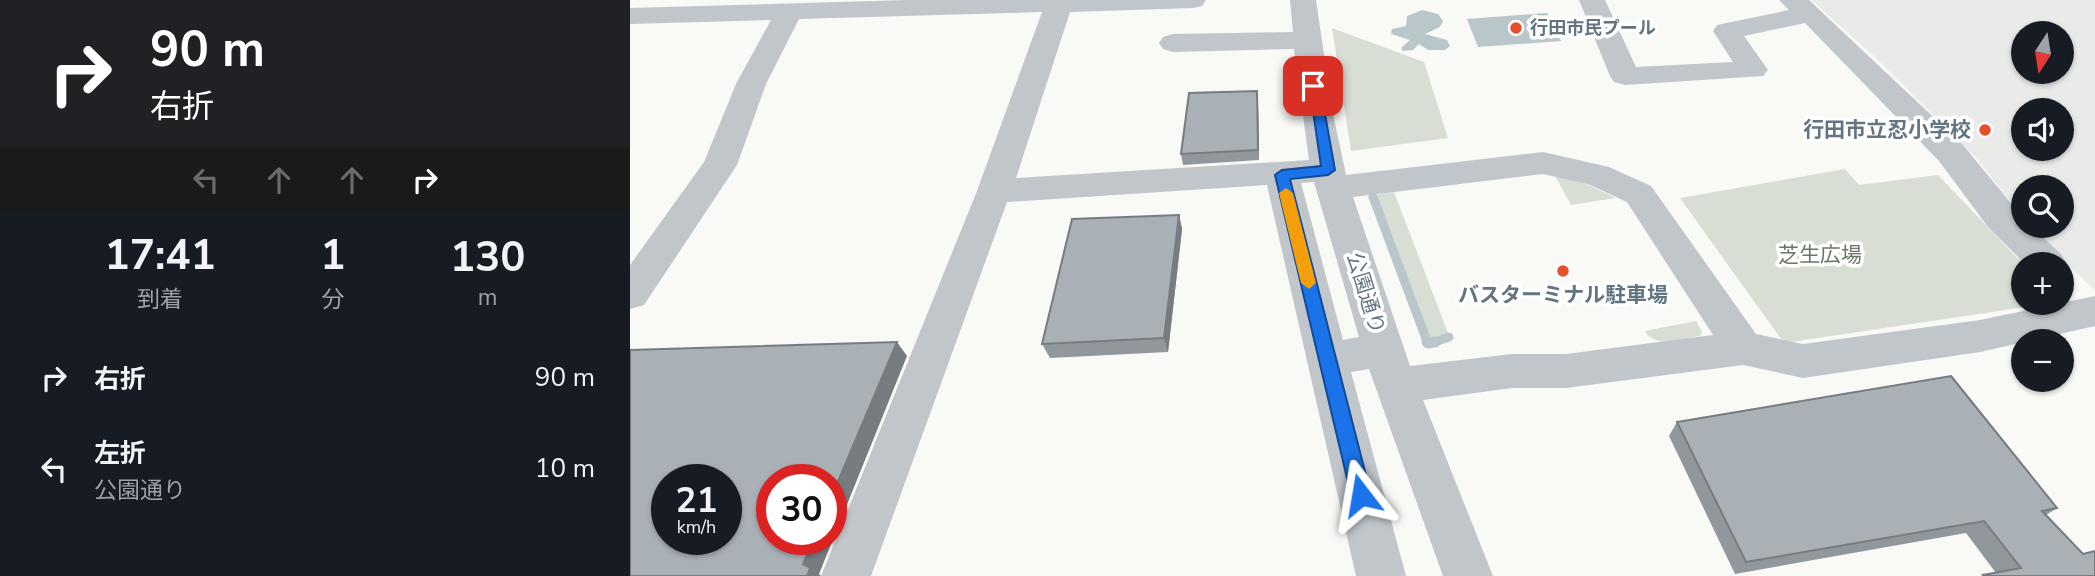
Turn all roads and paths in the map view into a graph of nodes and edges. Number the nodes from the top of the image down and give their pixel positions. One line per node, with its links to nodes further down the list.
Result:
1 (1194, 0): 4 (street)
2 (1303, 0): 8 (street, 公園通り)
3 (1592, 0): 5 (street)
4 (1059, 3): 6 (street); 12 (street)
5 (1802, 7): 13 (street)
6 (789, 13): 7 (street); 15 (street)
7 (630, 16)
8 (1308, 40): 9 (street); 11 (street, 公園通り)
9 (1173, 43)
10 (1282, 175): 11 (street); 12 (street); 18 (street)
11 (1331, 180): 17 (street); 19 (street, 公園通り)
12 (994, 191): 20 (street)
13 (2036, 252)
14 (2074, 290): 16 (street)
15 (630, 294)
16 (2095, 311): 17 (street)
17 (1743, 348): 19 (street)
18 (1328, 359): 19 (street); 21 (street)
19 (1390, 368): 22 (street, 公園通り)
20 (846, 576)
21 (1381, 576)
22 (1468, 576)

